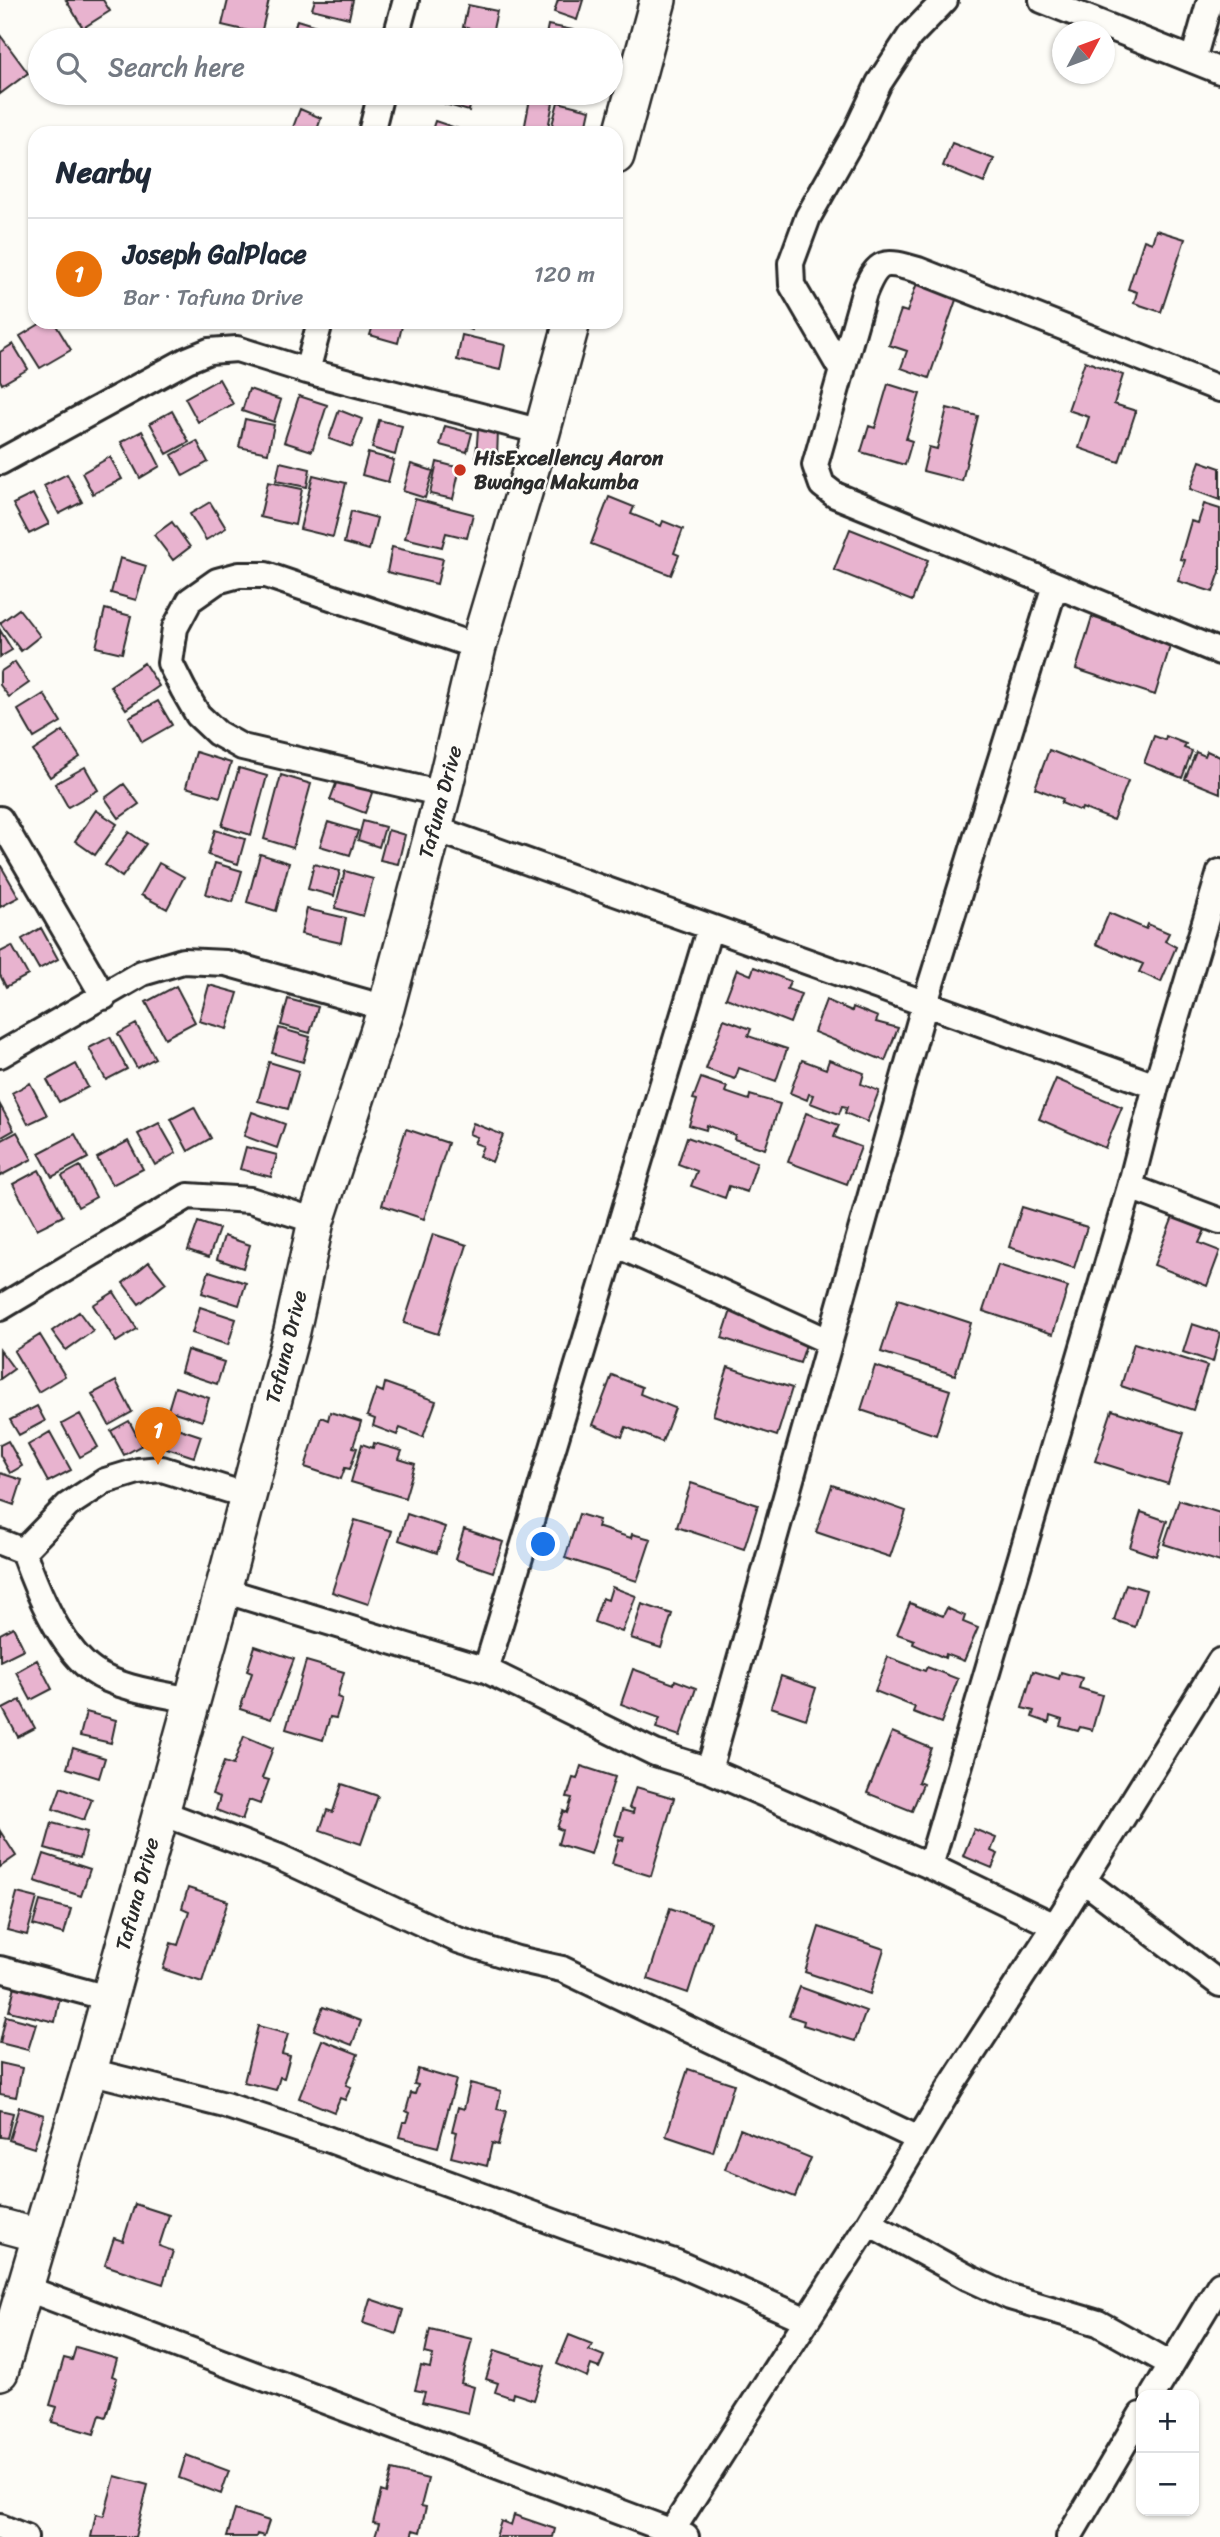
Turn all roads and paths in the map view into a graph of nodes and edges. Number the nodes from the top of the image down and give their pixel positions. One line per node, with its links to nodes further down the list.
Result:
1 (406, 0): 6 (street)
2 (658, 0): 11 (main road)
3 (945, 0): 15 (street)
4 (1042, 0): 7 (street)
5 (1210, 0): 7 (street)
6 (399, 28)
7 (1192, 60): 8 (street)
8 (1220, 71)
9 (378, 105): 10 (street)
10 (373, 126)
11 (623, 130)
12 (318, 329): 14 (street)
13 (570, 329): 17 (main road, Tafuna Drive)
14 (307, 371): 17 (street); 18 (street)
15 (842, 371): 16 (street); 19 (street)
16 (1220, 389)
17 (542, 432): 20 (main road, Tafuna Drive)
18 (0, 462)
19 (1055, 585): 21 (street); 28 (street)
20 (478, 647): 22 (main road, Tafuna Drive); 22 (street)
21 (1220, 652)
22 (443, 794): 24 (main road, Tafuna Drive)
23 (0, 818): 27 (street)
24 (433, 828): 26 (street); 29 (main road, Tafuna Drive)
25 (1220, 872): 31 (street)
26 (710, 927): 28 (street); 35 (street)
27 (104, 997): 29 (street); 30 (street)
28 (925, 1003): 31 (street); 37 (street)
29 (386, 1007): 34 (main road, Tafuna Drive)
30 (0, 1055)
31 (1156, 1086): 32 (street)
32 (1130, 1187): 33 (street); 47 (street)
33 (1220, 1221)
34 (316, 1222): 36 (street); 38 (main road, Tafuna Drive)
35 (615, 1244): 37 (street); 43 (street)
36 (0, 1308)
37 (828, 1341): 45 (street)
38 (248, 1496): 40 (street); 41 (main road, Tafuna Drive)
39 (0, 1542): 40 (street)
40 (23, 1551): 44 (street)
41 (223, 1590): 43 (street); 44 (main road, Tafuna Drive)
42 (1220, 1661): 48 (street)
43 (486, 1670): 45 (street)
44 (191, 1700): 46 (main road, Tafuna Drive)
45 (709, 1770): 47 (street)
46 (160, 1812): 52 (main road, Tafuna Drive); 54 (street)
47 (930, 1866): 49 (street)
48 (1083, 1880): 49 (street); 51 (street)
49 (1055, 1926): 54 (street)
50 (0, 1969): 52 (street)
51 (1220, 1984)
52 (108, 1998): 53 (main road, Tafuna Drive)
53 (89, 2071): 57 (main road, Tafuna Drive); 60 (street)
54 (919, 2139): 55 (street)
55 (869, 2223): 60 (street); 61 (street)
56 (0, 2225): 57 (street)
57 (41, 2236): 59 (main road, Tafuna Drive)
58 (1220, 2284): 61 (street)
59 (25, 2288): 62 (main road, Tafuna Drive); 66 (street)
60 (807, 2320): 66 (street)
61 (1171, 2364): 63 (street)
62 (0, 2372)
63 (1156, 2390)
64 (1136, 2423): 68 (street)
65 (0, 2527): 67 (street)
66 (675, 2535)
67 (25, 2537)
68 (1069, 2537)

